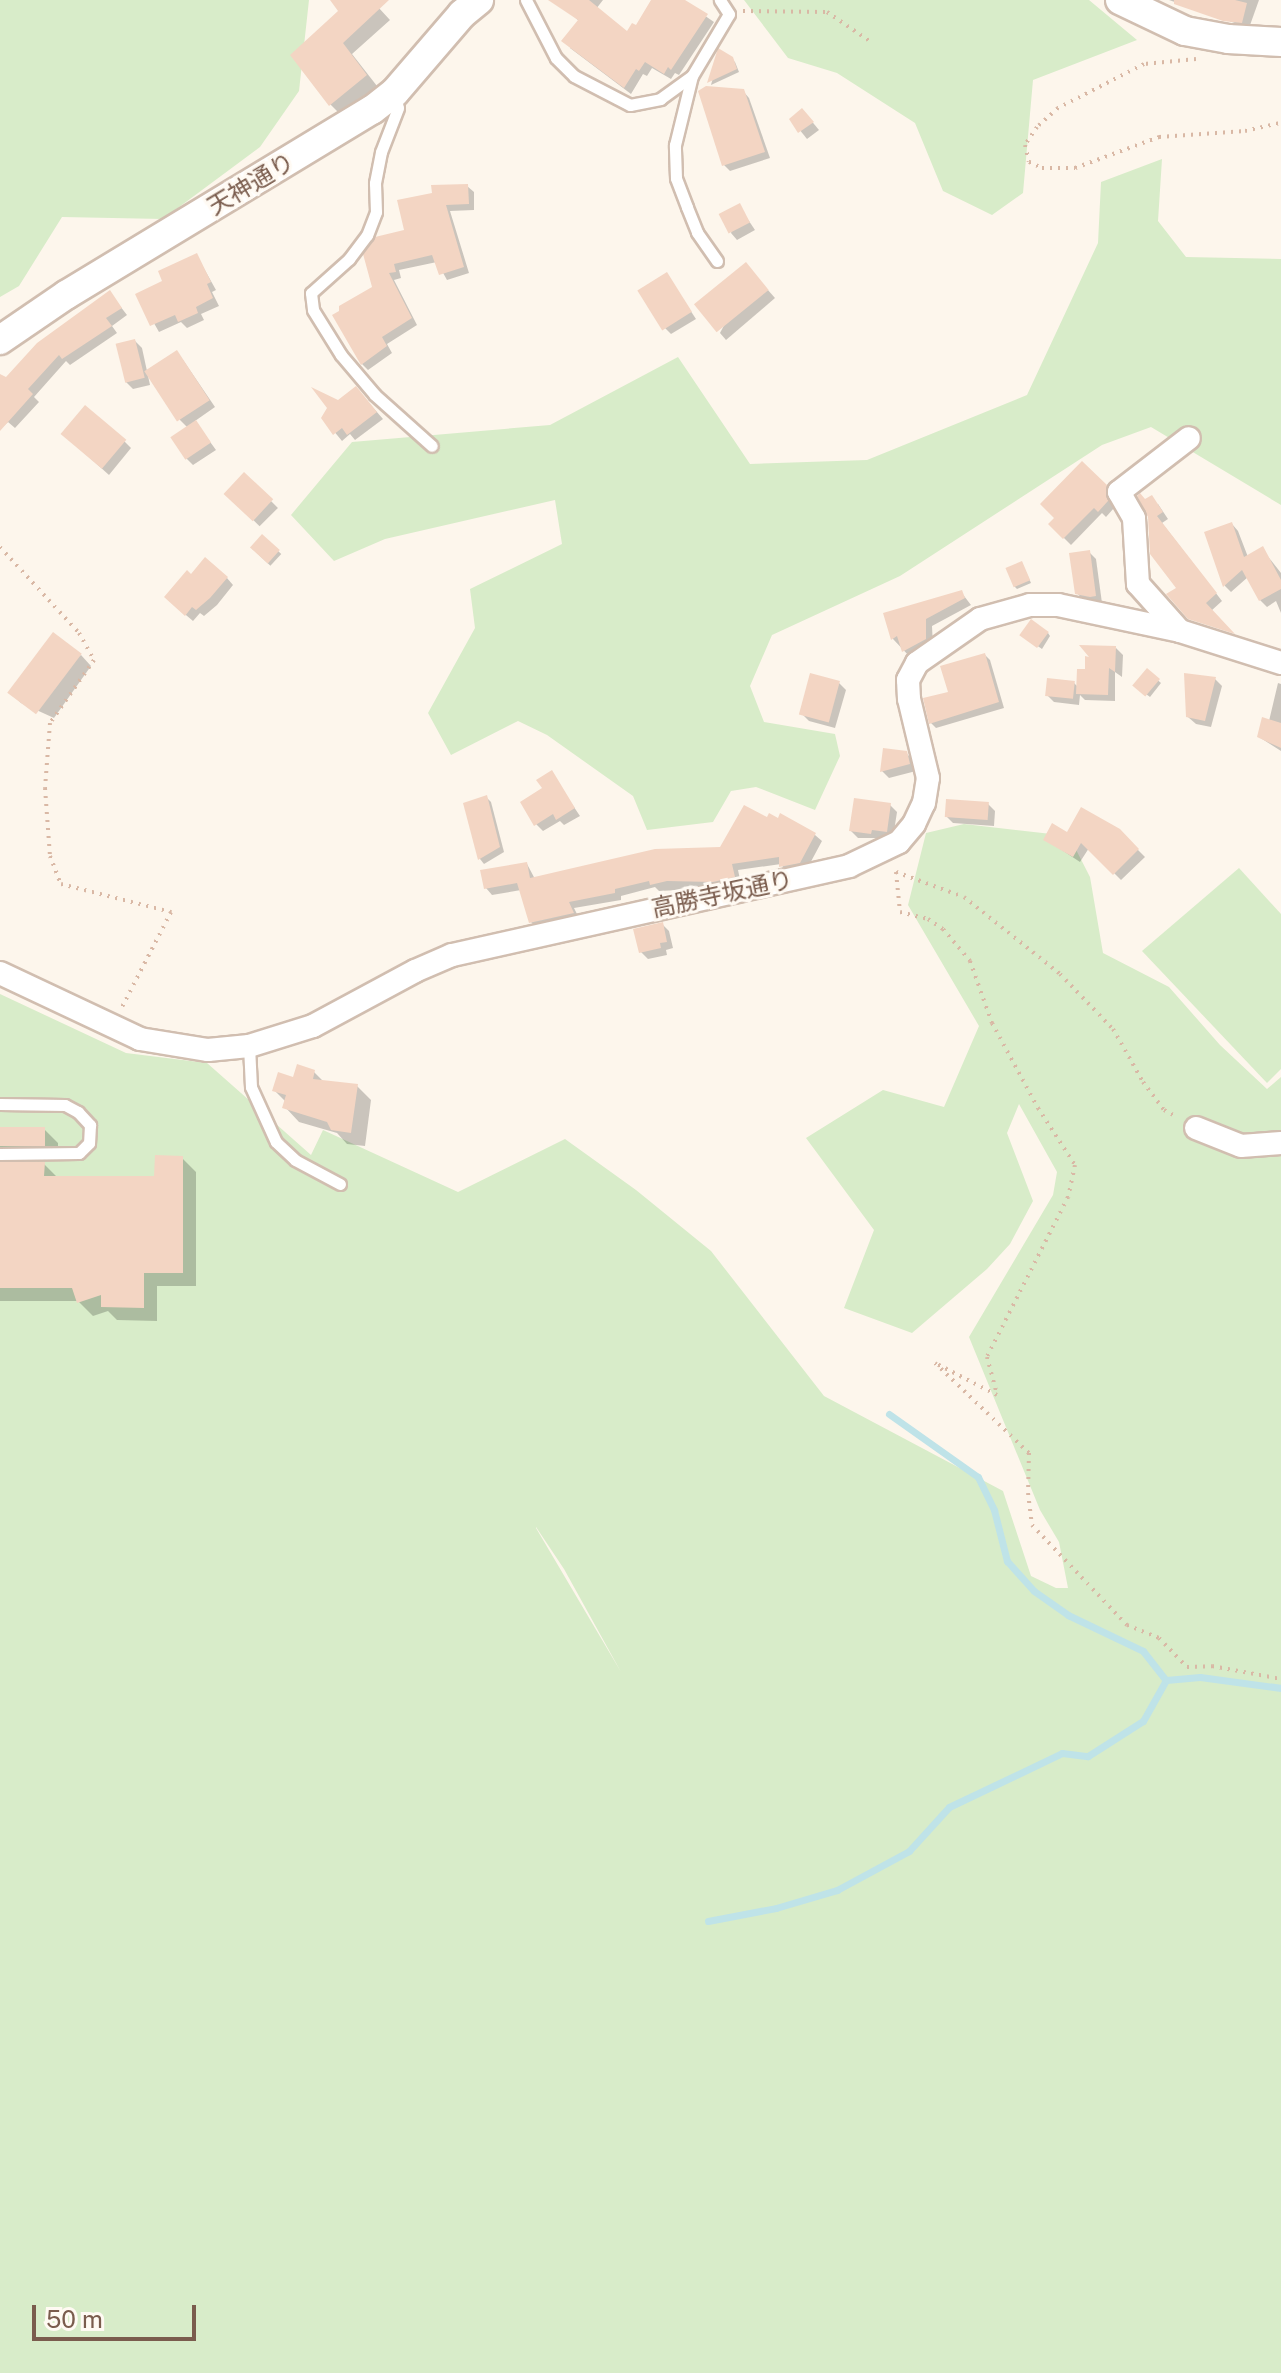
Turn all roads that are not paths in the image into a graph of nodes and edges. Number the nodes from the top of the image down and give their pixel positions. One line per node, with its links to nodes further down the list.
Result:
1 (479, 0): 7 (street, 天神通り)
2 (526, 0): 6 (lane)
3 (720, 0): 6 (lane)
4 (1120, 0): 5 (street)
5 (1281, 42)
6 (692, 76): 8 (lane)
7 (395, 92): 9 (street, 天神通り); 11 (lane)
8 (717, 261)
9 (0, 340)
10 (1189, 438): 12 (street)
11 (432, 446)
12 (1180, 631): 13 (street, 高勝寺坂通り); 15 (street, 高勝寺坂通り)
13 (1281, 663)
14 (0, 973): 15 (street, 高勝寺坂通り)
15 (249, 1046): 20 (lane)
16 (0, 1104): 19 (lane)
17 (1196, 1128): 18 (street)
18 (1281, 1143)
19 (0, 1154)
20 (340, 1184)

